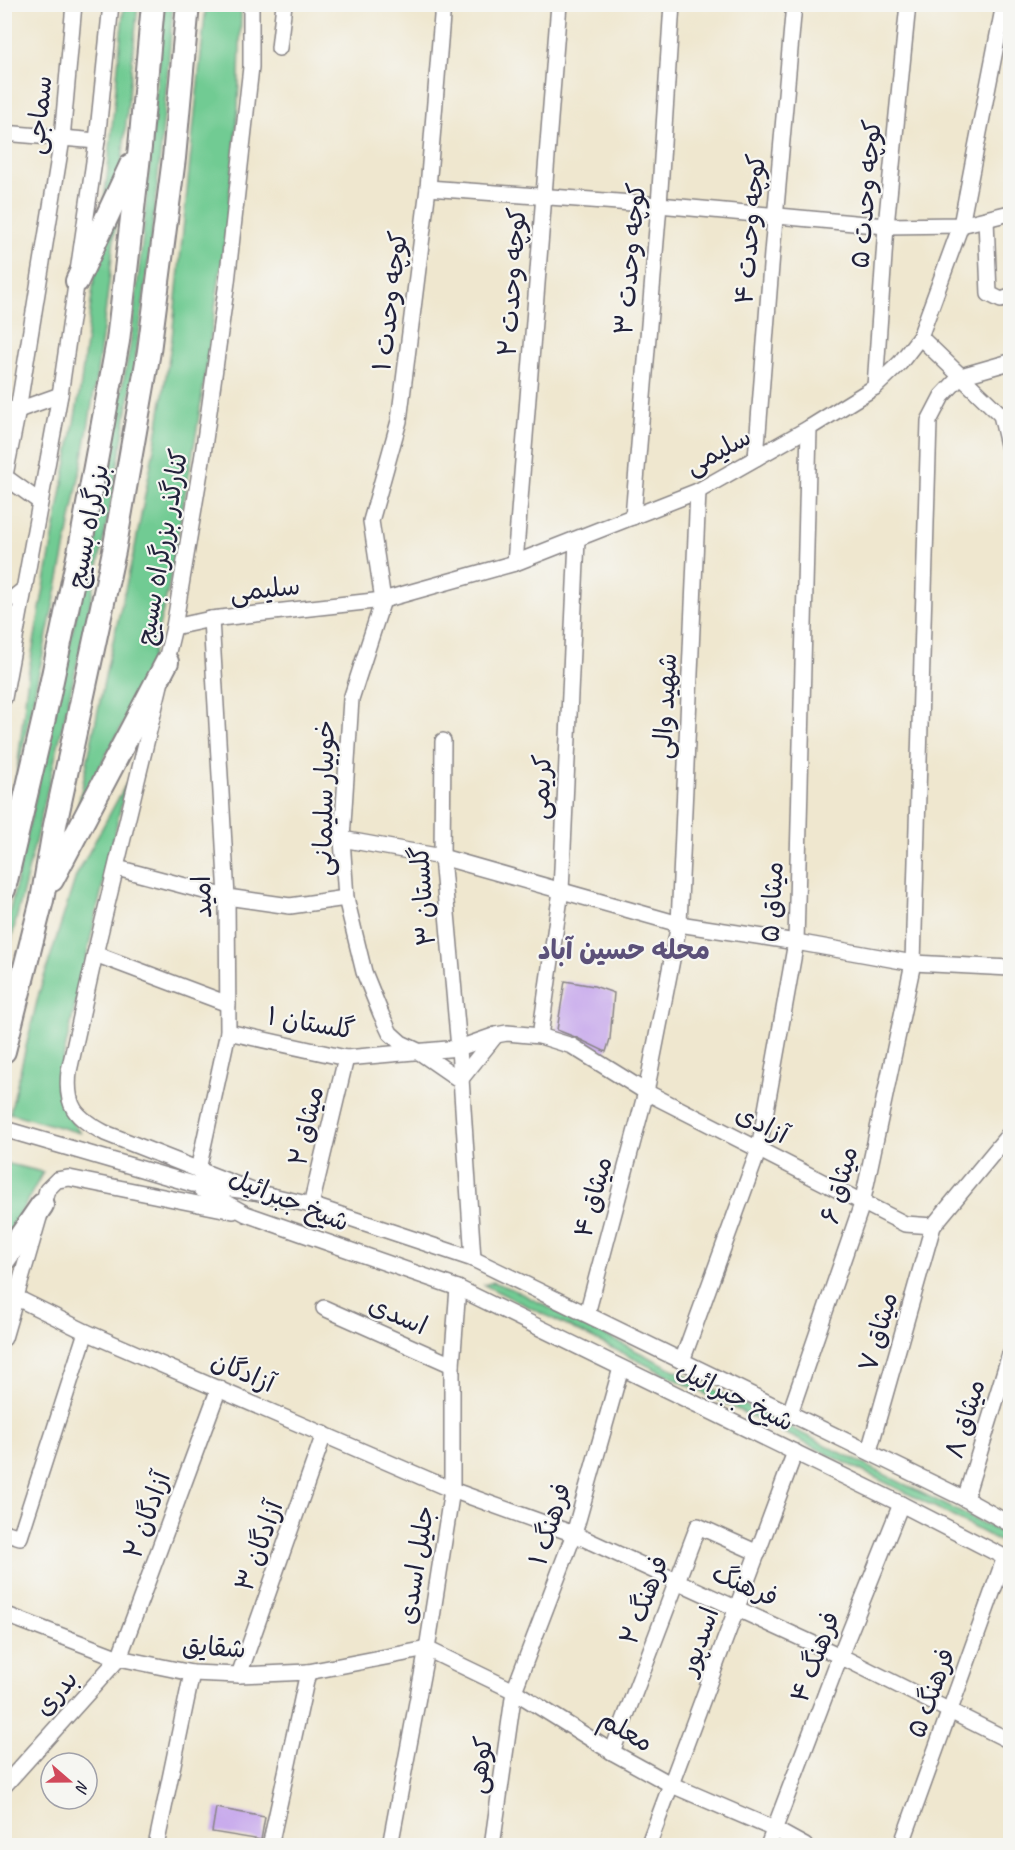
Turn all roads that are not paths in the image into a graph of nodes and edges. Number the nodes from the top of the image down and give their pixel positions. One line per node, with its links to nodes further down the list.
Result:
1 (74, 4): 15 (street, سماجی)
2 (111, 4): 16 (street)
3 (153, 4): 17 (highway, بزرگراه بسیج)
4 (188, 4): 58 (highway, بزرگراه بسیج)
5 (251, 4): 47 (street, کنارگذر بزرگراه بسیج)
6 (284, 4): 13 (street)
7 (443, 4): 18 (street, کوچه وحدت ۱)
8 (559, 4): 19 (street, کوچه وحدت ۲)
9 (672, 4): 20 (street, کوچه وحدت ۳)
10 (794, 4): 22 (street, کوچه وحدت ۴)
11 (908, 4): 25 (street, کوچه وحدت ۵)
12 (1004, 4): 24 (street, سلیمی)
13 (279, 48)
14 (4, 133): 15 (street)
15 (62, 139): 16 (street); 33 (street, سماجی)
16 (97, 141): 26 (street)
17 (140, 147): 26 (highway); 54 (highway, بزرگراه بسیج)
18 (429, 188): 19 (street); 45 (street, کوچه وحدت ۱)
19 (542, 198): 20 (street); 42 (street, کوچه وحدت ۲)
20 (659, 205): 22 (street); 40 (street, کوچه وحدت ۳)
21 (1011, 213): 23 (street)
22 (776, 217): 25 (street); 36 (street, کوچه وحدت ۴)
23 (986, 219): 24 (street); 27 (street)
24 (961, 225): 25 (street); 28 (street, سلیمی)
25 (886, 226): 31 (street, کوچه وحدت ۵)
26 (77, 281): 32 (street)
27 (1011, 297)
28 (920, 337): 30 (street); 31 (street, سلیمی)
29 (1011, 362): 30 (street)
30 (961, 376): 35 (street); 62 (street, میثاق ۶)
31 (875, 387): 34 (street, سلیمی)
32 (60, 396): 33 (street); 39 (street)
33 (11, 410): 37 (street, سماجی)
34 (809, 428): 36 (street, سلیمی); 60 (street, میثاق ۵)
35 (1011, 453)
36 (756, 458): 38 (street, سلیمی)
37 (5, 477): 39 (street)
38 (698, 491): 40 (street, سلیمی); 59 (street, شهید والی)
39 (40, 502): 43 (street)
40 (633, 517): 41 (street, سلیمی)
41 (577, 540): 42 (street, سلیمی); 55 (street, کریمی)
42 (515, 563): 45 (street, سلیمی)
43 (23, 590): 44 (street); 49 (street)
44 (4, 599)
45 (383, 600): 46 (street, سلیمی); 51 (street, خوبیار سلیمانی)
46 (211, 619): 47 (street, سلیمی); 56 (street, امید)
47 (174, 627): 48 (street, کنارگذر بزرگراه بسیج)
48 (167, 662): 53 (street, کنارگذر بزرگراه بسیج); 58 (highway)
49 (4, 698)
50 (443, 741): 52 (street, گلستان ۳)
51 (342, 839): 52 (street); 57 (street, خوبیار سلیمانی)
52 (442, 857): 55 (street); 68 (street, گلستان ۳)
53 (117, 868): 56 (street); 61 (street, کنارگذر بزرگراه بسیج)
54 (4, 889)
55 (561, 891): 59 (street); 67 (street, کریمی)
56 (226, 897): 57 (street); 64 (street, امید)
57 (346, 898): 70 (street, خوبیار سلیمانی)
58 (42, 900): 69 (highway, بزرگراه بسیج)
59 (679, 924): 60 (street); 73 (street, شهید والی)
60 (796, 942): 62 (street); 76 (street, میثاق ۵)
61 (94, 954): 64 (street); 77 (street, کنارگذر بزرگراه بسیج)
62 (913, 963): 63 (street); 78 (street, میثاق ۶)
63 (1011, 968)
64 (228, 1004): 65 (street, امید)
65 (228, 1032): 71 (street, گلستان ۱); 77 (street, امید)
66 (496, 1035): 67 (street, آزادی); 68 (street, آزادی); 72 (street)
67 (540, 1036): 73 (street, آزادی)
68 (459, 1048): 70 (street, گلستان ۱); 72 (street)
69 (4, 1051)
70 (418, 1051): 71 (street, گلستان ۱); 72 (street, خوبیار سلیمانی)
71 (346, 1058): 80 (street, میثاق ۲)
72 (460, 1080): 83 (street)
73 (646, 1092): 76 (street, آزادی); 88 (street, میثاق ۴)
74 (11, 1131): 77 (street)
75 (1011, 1133): 82 (street)
76 (759, 1149): 78 (street, آزادی); 92 (street, میثاق ۵)
77 (195, 1177): 80 (street, شیخ جبرائیل); 81 (street, شیخ جبرائیل)
78 (862, 1204): 82 (street, آزادی); 96 (street, میثاق ۶)
79 (42, 1205): 81 (street); 84 (highway); 86 (street)
80 (311, 1205): 83 (street, شیخ جبرائیل)
81 (246, 1214): 85 (street, شیخ جبرائیل)
82 (933, 1226): 98 (street, میثاق ۷)
83 (473, 1259): 88 (street, شیخ جبرائیل)
84 (4, 1260)
85 (458, 1288): 93 (street, جلیل اسدی); 94 (street, شیخ جبرائیل)
86 (15, 1297): 89 (street, آزادگان); 90 (street)
87 (324, 1308): 93 (street, اسدی)
88 (587, 1314): 92 (street, شیخ جبرائیل)
89 (86, 1332): 95 (street, آزادگان); 104 (street)
90 (4, 1338)
91 (1011, 1354): 101 (street, میثاق ۸)
92 (682, 1361): 96 (street, شیخ جبرائیل)
93 (452, 1365): 100 (street, جلیل اسدی)
94 (621, 1368): 99 (street, شیخ جبرائیل); 105 (street, فرهنگ ۱)
95 (219, 1388): 97 (street, آزادگان); 113 (street, آزادگان ۲)
96 (790, 1413): 98 (street, شیخ جبرائیل)
97 (324, 1434): 100 (street, آزادگان); 116 (street, آزادگان ۳)
98 (869, 1451): 101 (street, شیخ جبرائیل)
99 (795, 1452): 102 (street, شیخ جبرائیل); 106 (street, اسدپور)
100 (452, 1491): 105 (street, فرهنگ); 111 (street, جلیل اسدی)
101 (965, 1499): 103 (street, شیخ جبرائیل)
102 (901, 1504): 107 (street, شیخ جبرائیل); 112 (street, فرهنگ ۴)
103 (1011, 1524)
104 (4, 1532)
105 (574, 1534): 108 (street, فرهنگ); 117 (street, فرهنگ ۱)
106 (758, 1553): 108 (street, فرهنگ ۲); 109 (street, اسدپور)
107 (1008, 1559): 118 (street, فرهنگ ۵)
108 (677, 1581): 109 (street, فرهنگ); 120 (street, فرهنگ ۲)
109 (737, 1608): 112 (street, فرهنگ); 121 (street, اسدپور)
110 (4, 1614): 113 (street, شقایق)
111 (427, 1649): 114 (street, شقایق); 117 (street, معلم); 126 (street, جلیل اسدی)
112 (840, 1656): 118 (street, فرهنگ); 123 (street, فرهنگ ۴)
113 (119, 1658): 115 (street, شقایق); 122 (street, بدری)
114 (308, 1672): 116 (street, شقایق); 125 (street)
115 (192, 1673): 116 (street, شقایق); 124 (street)
116 (239, 1675)
117 (514, 1691): 120 (street, معلم); 127 (street, کوهی)
118 (951, 1711): 119 (street, فرهنگ); 131 (street, فرهنگ ۵)
119 (1011, 1741)
120 (612, 1752): 121 (street, معلم)
121 (672, 1785): 123 (street, معلم); 128 (street, اسدپور)
122 (4, 1786)
123 (774, 1829): 129 (street, فرهنگ ۴); 130 (street, معلم)
124 (156, 1845)
125 (270, 1845)
126 (390, 1845)
127 (492, 1845)
128 (648, 1845)
129 (768, 1845)
130 (805, 1845)
131 (901, 1845)

